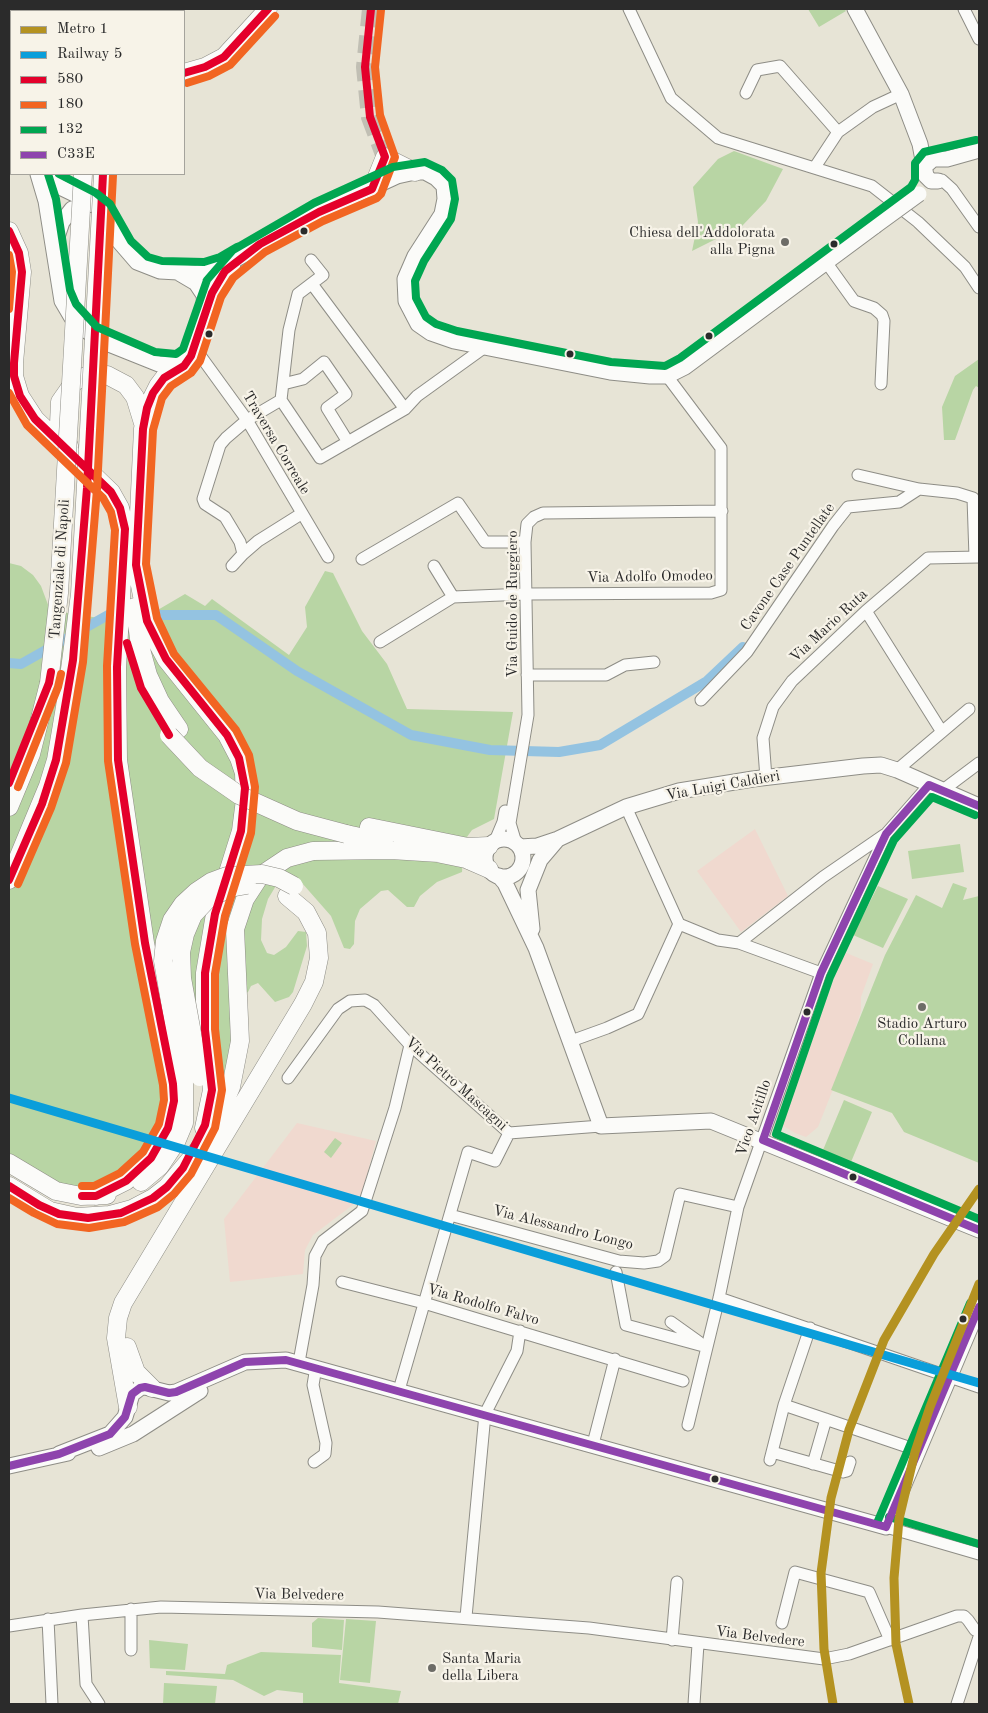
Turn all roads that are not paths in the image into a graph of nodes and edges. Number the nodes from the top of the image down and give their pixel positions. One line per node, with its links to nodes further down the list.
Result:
1 (268, 9): 6 (highway)
2 (629, 9): 11 (street)
3 (855, 9): 8 (main road)
4 (964, 9): 5 (street)
5 (979, 39)
6 (185, 73)
7 (746, 93): 9 (street)
8 (901, 94): 9 (street); 12 (main road)
9 (838, 132): 11 (street)
10 (979, 150): 12 (main road)
11 (815, 167): 29 (street)
12 (936, 170): 20 (street); 25 (main road, bridge)
13 (415, 172): 18 (main road); 18 (highway); 32 (main road)
14 (38, 175): 22 (main road)
15 (46, 175): 19 (main road)
16 (82, 175): 62 (highway, Tangenziale di Napoli, bridge)
17 (103, 175): 65 (highway, Tangenziale di Napoli, bridge)
18 (372, 190): 23 (main road)
19 (98, 206): 22 (main road); 26 (main road)
20 (979, 227)
21 (9, 230): 31 (highway)
22 (55, 256): 33 (main road)
23 (239, 258): 26 (main road); 30 (main road)
24 (311, 260): 28 (street)
25 (826, 262): 34 (main road); 36 (street)
26 (176, 272): 30 (main road)
27 (9, 275): 31 (highway)
28 (312, 284): 35 (street); 38 (street)
29 (979, 288)
30 (205, 311): 33 (main road)
31 (16, 347): 42 (highway)
32 (486, 347): 34 (main road); 38 (street)
33 (193, 352): 39 (street, Traversa Correale); 40 (highway)
34 (667, 376): 45 (street, Via Adolfo Omodeo)
35 (283, 384): 37 (street); 41 (street)
36 (881, 384)
37 (281, 400): 39 (street); 41 (street)
38 (405, 409): 41 (street)
39 (247, 420): 46 (street, Traversa Correale); 48 (street)
40 (144, 429): 42 (highway, bridge); 52 (highway)
41 (348, 442)
42 (78, 459): 55 (highway)
43 (858, 475): 44 (street)
44 (919, 489): 50 (street); 63 (street, Cavone Case Puntellate)
45 (722, 511): 47 (street, Via Guido de Ruggiero); 56 (street, Via Adolfo Omodeo)
46 (301, 514): 48 (street); 49 (street, Traversa Correale)
47 (526, 542): 51 (street); 56 (street, Via Guido de Ruggiero)
48 (243, 554): 53 (street)
49 (328, 557)
50 (977, 557): 58 (street, Via Mario Ruta)
51 (362, 559)
52 (136, 566): 78 (highway); 91 (highway, bridge)
53 (232, 566)
54 (434, 566): 57 (street)
55 (123, 592): 81 (highway, bridge); 91 (highway)
56 (526, 594): 57 (street); 61 (street, Via Guido de Ruggiero)
57 (453, 597): 59 (street)
58 (866, 611): 67 (street); 70 (street, Via Mario Ruta)
59 (380, 642)
60 (654, 662): 61 (street)
61 (527, 675): 64 (street, Via Guido de Ruggiero)
62 (49, 683): 71 (highway); 74 (highway, Tangenziale di Napoli)
63 (701, 700)
64 (527, 702): 78 (street, Via Guido de Ruggiero); 79 (street, Via Guido de Ruggiero)
65 (65, 707): 80 (highway, Tangenziale di Napoli); 83 (highway)
66 (969, 709): 67 (street)
67 (942, 732): 69 (street)
68 (979, 762): 72 (street, Vico Acitillo)
69 (897, 770): 70 (main road, Via Luigi Caldieri); 72 (main road, Via Luigi Caldieri)
70 (766, 778): 75 (main road, Via Luigi Caldieri)
71 (9, 783)
72 (936, 788): 73 (main road, Via Luigi Caldieri); 76 (street, Vico Acitillo)
73 (979, 806)
74 (9, 807)
75 (626, 807): 77 (main road, Via Luigi Caldieri); 84 (street)
76 (886, 834): 85 (street, Vico Acitillo); 87 (street, Vico Acitillo)
77 (558, 839): 79 (main road, Via Luigi Caldieri); 86 (main road, Via Luigi Caldieri)
78 (492, 844): 79 (main road); 82 (main road)
79 (518, 845): 82 (main road)
80 (9, 850)
81 (439, 853): 82 (highway); 96 (highway)
82 (494, 872): 86 (main road, Via Luigi Caldieri)
83 (9, 880)
84 (679, 924): 85 (street); 88 (street)
85 (739, 943): 87 (street)
86 (536, 948): 88 (main road, Via Luigi Caldieri)
87 (821, 972): 94 (street, Vico Acitillo)
88 (571, 1041): 92 (main road, Via Luigi Caldieri)
89 (410, 1045): 90 (street, Via Pietro Mascagni); 93 (street, Via Pietro Mascagni); 111 (street)
90 (288, 1078)
91 (192, 1080): 95 (highway); 96 (highway); 113 (highway, bridge)
92 (601, 1126): 93 (street, Via Pietro Mascagni); 94 (main road, Via Pietro Mascagni)
93 (509, 1133): 99 (street)
94 (763, 1140): 98 (street, Vico Acitillo); 100 (main road, Via Pietro Mascagni)
95 (9, 1164)
96 (183, 1168): 97 (highway)
97 (9, 1186)
98 (738, 1208): 99 (street, Via Alessandro Longo); 103 (street, Vico Acitillo)
99 (450, 1215): 104 (street)
100 (979, 1230)
101 (616, 1272): 109 (street)
102 (342, 1282): 104 (street, Via Rodolfo Falvo)
103 (719, 1298): 107 (street); 109 (street, Vico Acitillo)
104 (424, 1303): 108 (street, Via Rodolfo Falvo); 118 (street)
105 (979, 1307): 114 (main road)
106 (671, 1322): 109 (street)
107 (810, 1328): 114 (street); 119 (street)
108 (520, 1331): 110 (street, Via Rodolfo Falvo); 122 (street)
109 (707, 1348): 124 (street, Vico Acitillo)
110 (615, 1359): 115 (street, Via Rodolfo Falvo); 125 (street)
111 (299, 1362): 112 (main road); 117 (main road); 121 (main road)
112 (316, 1367): 118 (main road); 128 (street)
113 (130, 1374): 117 (highway); 120 (highway)
114 (950, 1376): 116 (street); 132 (main road)
115 (683, 1381)
116 (979, 1386)
117 (152, 1388): 120 (main road); 121 (main road)
118 (399, 1390): 122 (main road)
119 (784, 1405): 123 (street); 130 (street)
120 (128, 1407): 127 (main road)
121 (164, 1414): 127 (main road)
122 (484, 1414): 125 (main road); 137 (street)
123 (826, 1419): 126 (street); 130 (street)
124 (688, 1425)
125 (593, 1444): 132 (main road)
126 (905, 1446)
127 (59, 1454): 131 (main road)
128 (314, 1462)
129 (850, 1462): 130 (street)
130 (813, 1464)
131 (9, 1466)
132 (886, 1527): 133 (street)
133 (979, 1554)
134 (677, 1582): 142 (street)
135 (131, 1609): 136 (street, Via Belvedere); 137 (street, Via Belvedere); 145 (street)
136 (82, 1615): 138 (street, Via Belvedere); 147 (street)
137 (466, 1617): 142 (street, Via Belvedere)
138 (48, 1619): 140 (street, Via Belvedere); 146 (street)
139 (782, 1623): 143 (street)
140 (9, 1626)
141 (977, 1633): 143 (street, Via Belvedere); 149 (street)
142 (672, 1640): 144 (street, Via Belvedere)
143 (890, 1640): 144 (street, Via Belvedere)
144 (698, 1644): 148 (street)
145 (131, 1650)
146 (52, 1704)
147 (98, 1704)
148 (694, 1704)
149 (957, 1704)

